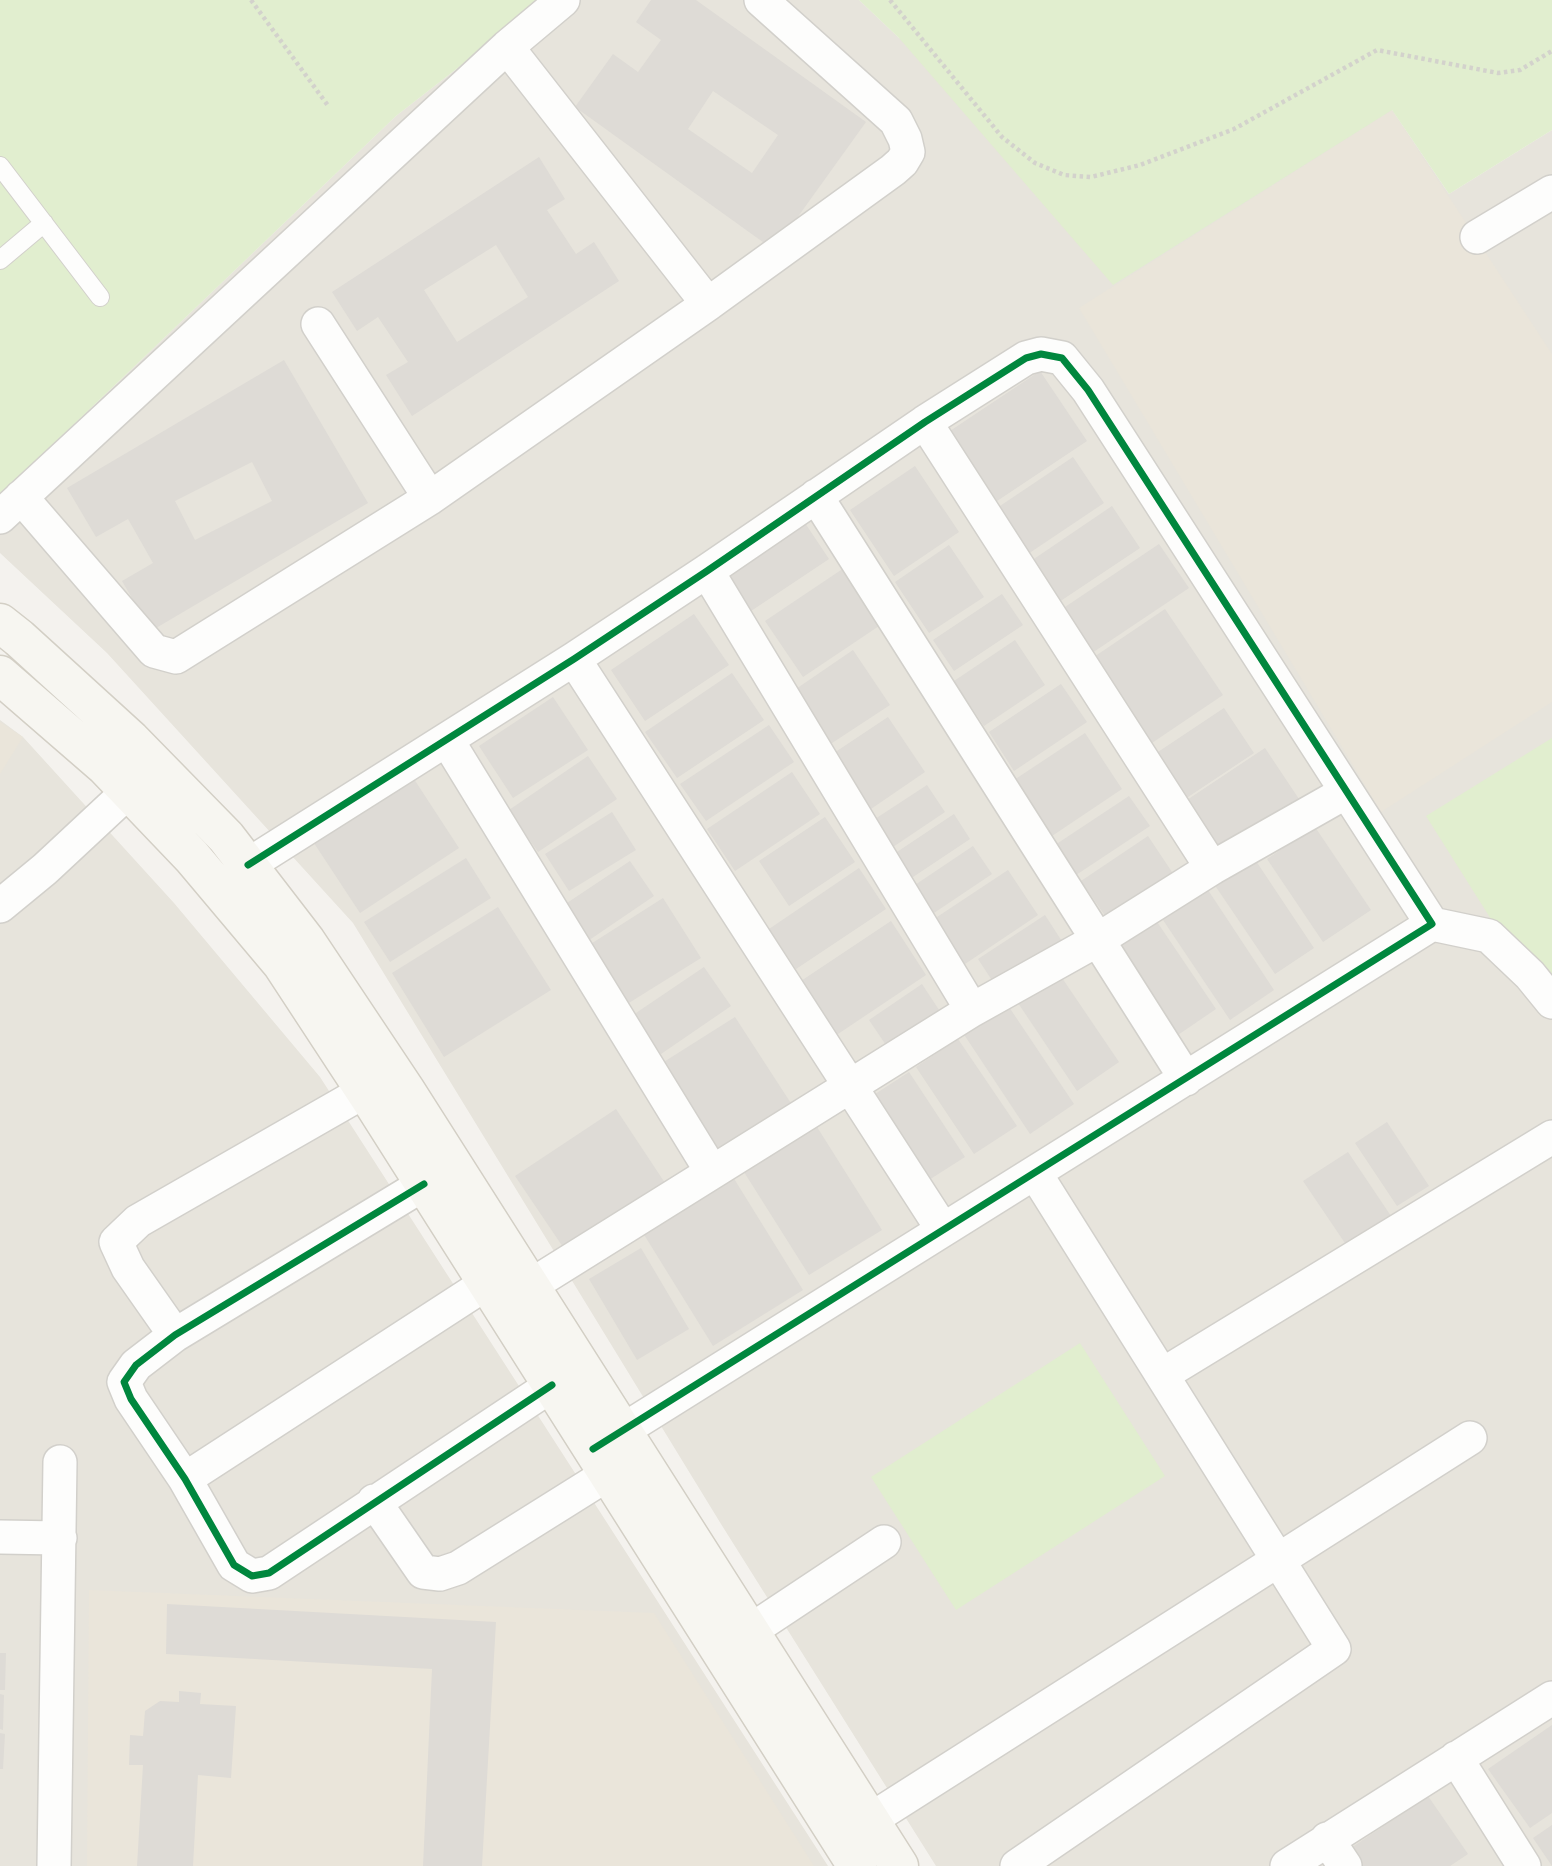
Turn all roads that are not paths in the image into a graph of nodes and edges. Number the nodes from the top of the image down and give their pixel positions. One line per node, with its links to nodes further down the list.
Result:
1 (563, 0): 3 (street)
2 (761, 0): 10 (street)
3 (507, 47): 10 (street); 15 (street)
4 (0, 166): 6 (lane)
5 (1552, 192): 7 (street)
6 (44, 223): 8 (lane); 9 (lane)
7 (1477, 237)
8 (0, 260)
9 (100, 297)
10 (708, 304): 14 (street)
11 (318, 324): 14 (street)
12 (925, 422): 13 (street); 23 (street); 25 (street)
13 (816, 496): 16 (street); 28 (street)
14 (430, 498): 15 (street)
15 (11, 507)
16 (707, 571): 18 (street); 30 (street)
17 (0, 623): 21 (street)
18 (574, 659): 20 (street); 32 (street)
19 (0, 675): 22 (street)
20 (447, 740): 24 (street); 35 (street)
21 (157, 766): 22 (street); 24 (street)
22 (127, 790): 26 (street); 33 (street)
23 (1346, 792): 25 (street); 27 (street)
24 (248, 865): 40 (street)
25 (1212, 868): 28 (street)
26 (0, 906)
27 (1432, 924): 29 (street); 31 (street)
28 (1099, 939): 30 (street); 31 (street)
29 (1552, 1002)
30 (972, 1010): 32 (street)
31 (1186, 1079): 36 (street)
32 (850, 1086): 35 (street); 38 (street)
33 (365, 1091): 37 (street); 41 (street)
34 (1552, 1137): 42 (street)
35 (712, 1172): 40 (street)
36 (1035, 1173): 38 (street); 42 (street)
37 (424, 1184): 39 (street); 41 (street)
38 (943, 1230): 45 (street)
39 (487, 1283): 43 (street); 47 (street)
40 (530, 1286): 45 (street)
41 (175, 1335): 47 (street)
42 (1162, 1375): 52 (street)
43 (552, 1385): 45 (street); 48 (street)
44 (1470, 1438): 52 (street)
45 (608, 1451): 48 (street); 53 (street); 59 (street)
46 (60, 1462): 50 (street)
47 (185, 1479): 48 (street)
48 (374, 1502)
49 (0, 1537): 50 (street)
50 (60, 1538): 58 (street)
51 (884, 1542): 53 (street)
52 (1278, 1560): 56 (street); 61 (street)
53 (750, 1631): 56 (street)
54 (1552, 1698): 55 (street)
55 (1456, 1758): 57 (street); 63 (street)
56 (870, 1820): 60 (street)
57 (1336, 1852): 62 (street)
58 (54, 1866)
59 (857, 1866)
60 (899, 1866)
61 (1017, 1866)
62 (1287, 1866)
63 (1524, 1866)

